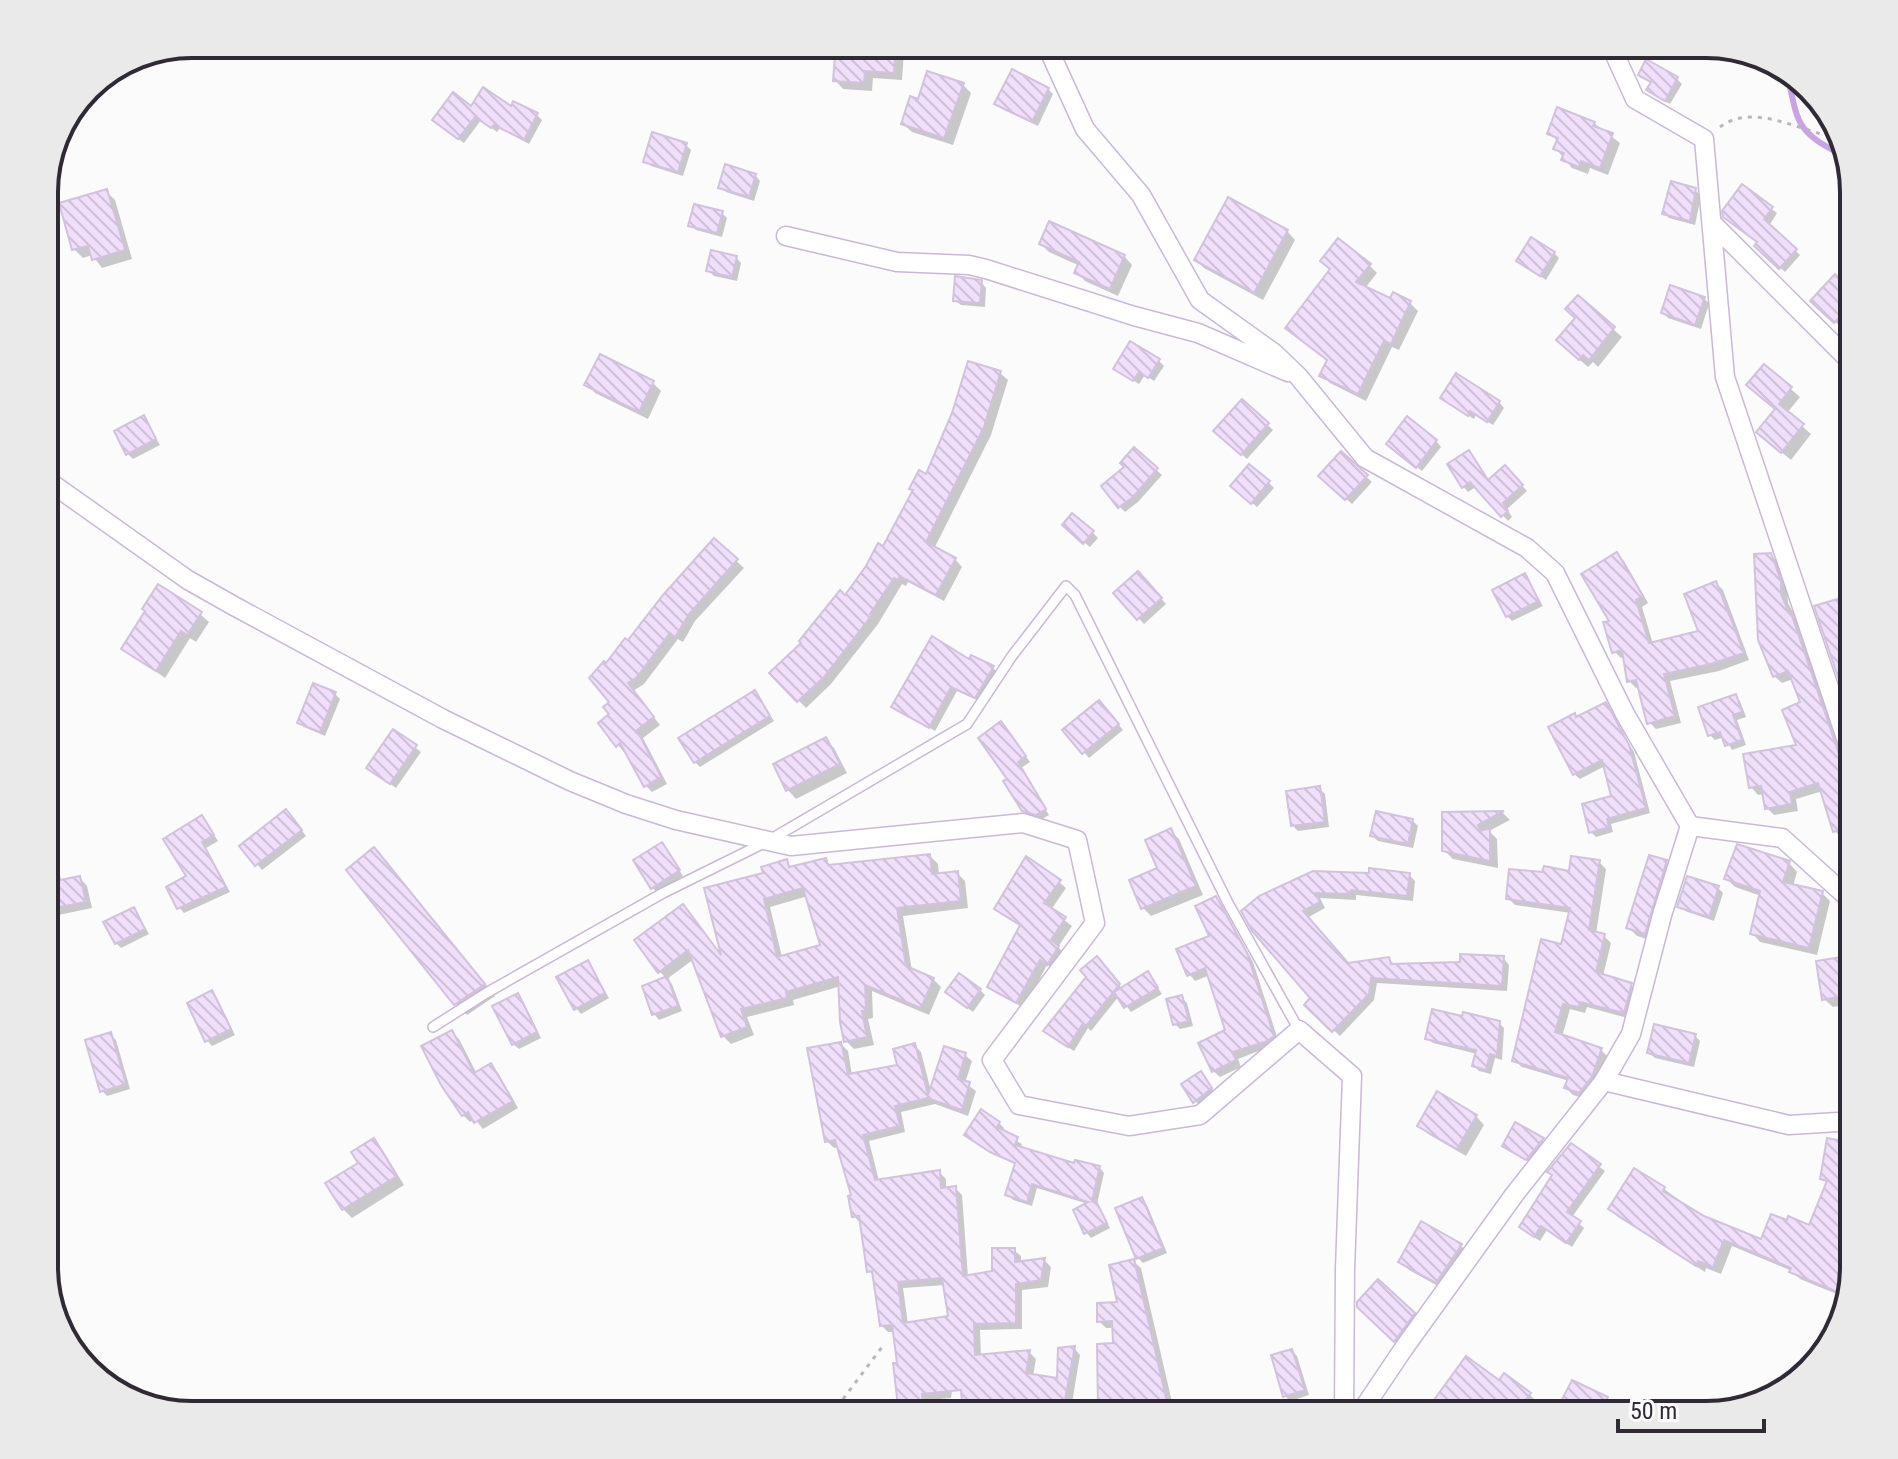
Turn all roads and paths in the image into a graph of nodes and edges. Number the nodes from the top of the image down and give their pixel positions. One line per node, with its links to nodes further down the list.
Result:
1 (1052, 58): 8 (street)
2 (1616, 58): 4 (street)
3 (1826, 134): 4 (path)
4 (1704, 139): 5 (street)
5 (1714, 225): 7 (street); 10 (street)
6 (786, 236): 8 (street)
7 (1840, 351)
8 (1298, 376): 11 (street)
9 (58, 488): 12 (street)
10 (1840, 720)
11 (1690, 826): 13 (street); 16 (street)
12 (768, 841): 14 (lane); 15 (lane); 15 (street)
13 (1840, 890)
14 (433, 1027)
15 (1299, 1030): 20 (street)
16 (1604, 1081): 17 (street); 21 (street)
17 (1840, 1122)
18 (882, 1347): 19 (path)
19 (842, 1401)
20 (1344, 1401)
21 (1368, 1401)

